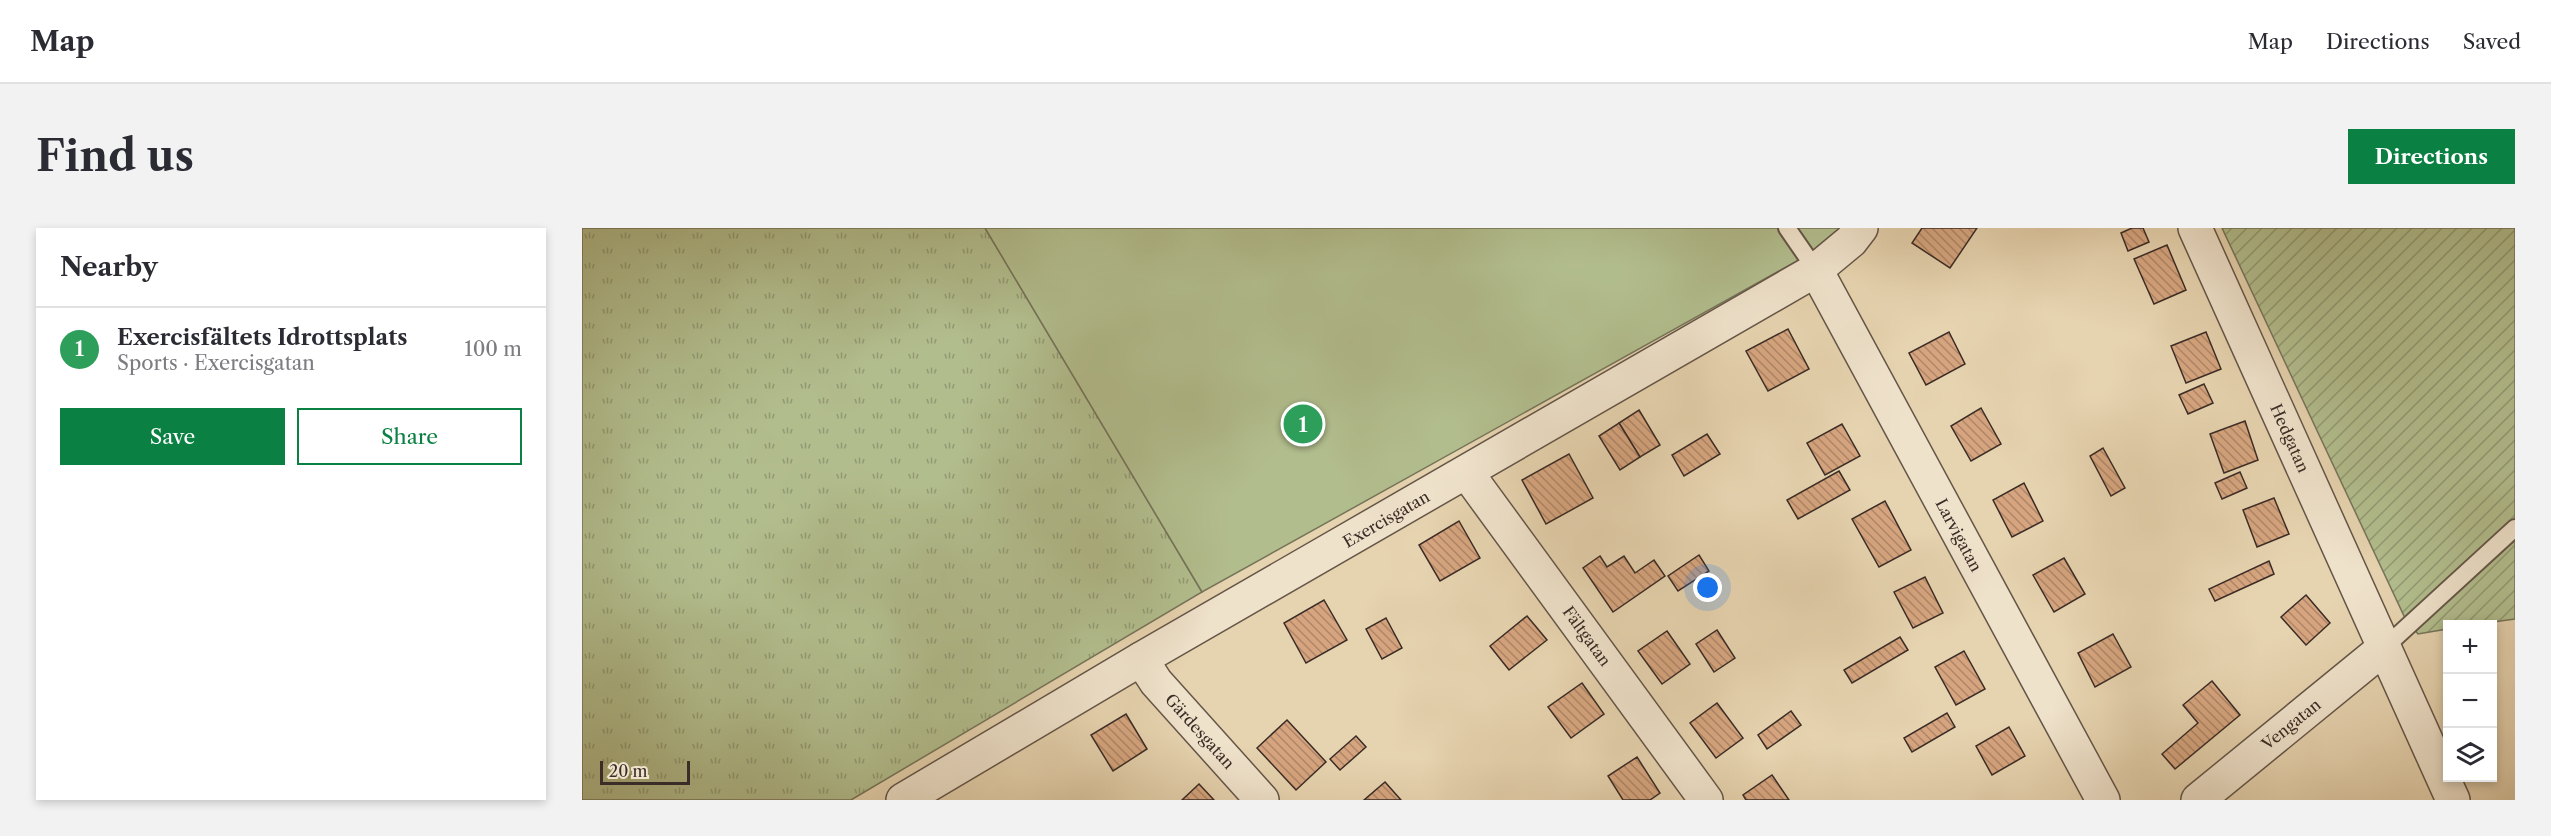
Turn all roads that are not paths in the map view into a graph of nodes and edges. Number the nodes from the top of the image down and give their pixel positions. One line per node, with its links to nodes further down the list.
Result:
1 (1787, 228): 4 (lane)
2 (1861, 228): 4 (street, Exercisgatan)
3 (2195, 228): 7 (street, Hedgatan)
4 (1815, 270): 5 (street, Exercisgatan); 12 (street, Larvigatan)
5 (1467, 472): 8 (street, Exercisgatan); 11 (street, Fältgatan)
6 (2515, 528): 7 (lane)
7 (2384, 648): 13 (street, Vengatan); 14 (street, Hedgatan)
8 (1141, 659): 9 (street, Exercisgatan); 10 (street, Gärdesgatan)
9 (903, 800)
10 (1262, 800)
11 (1706, 800)
12 (2103, 800)
13 (2198, 800)
14 (2453, 800)

